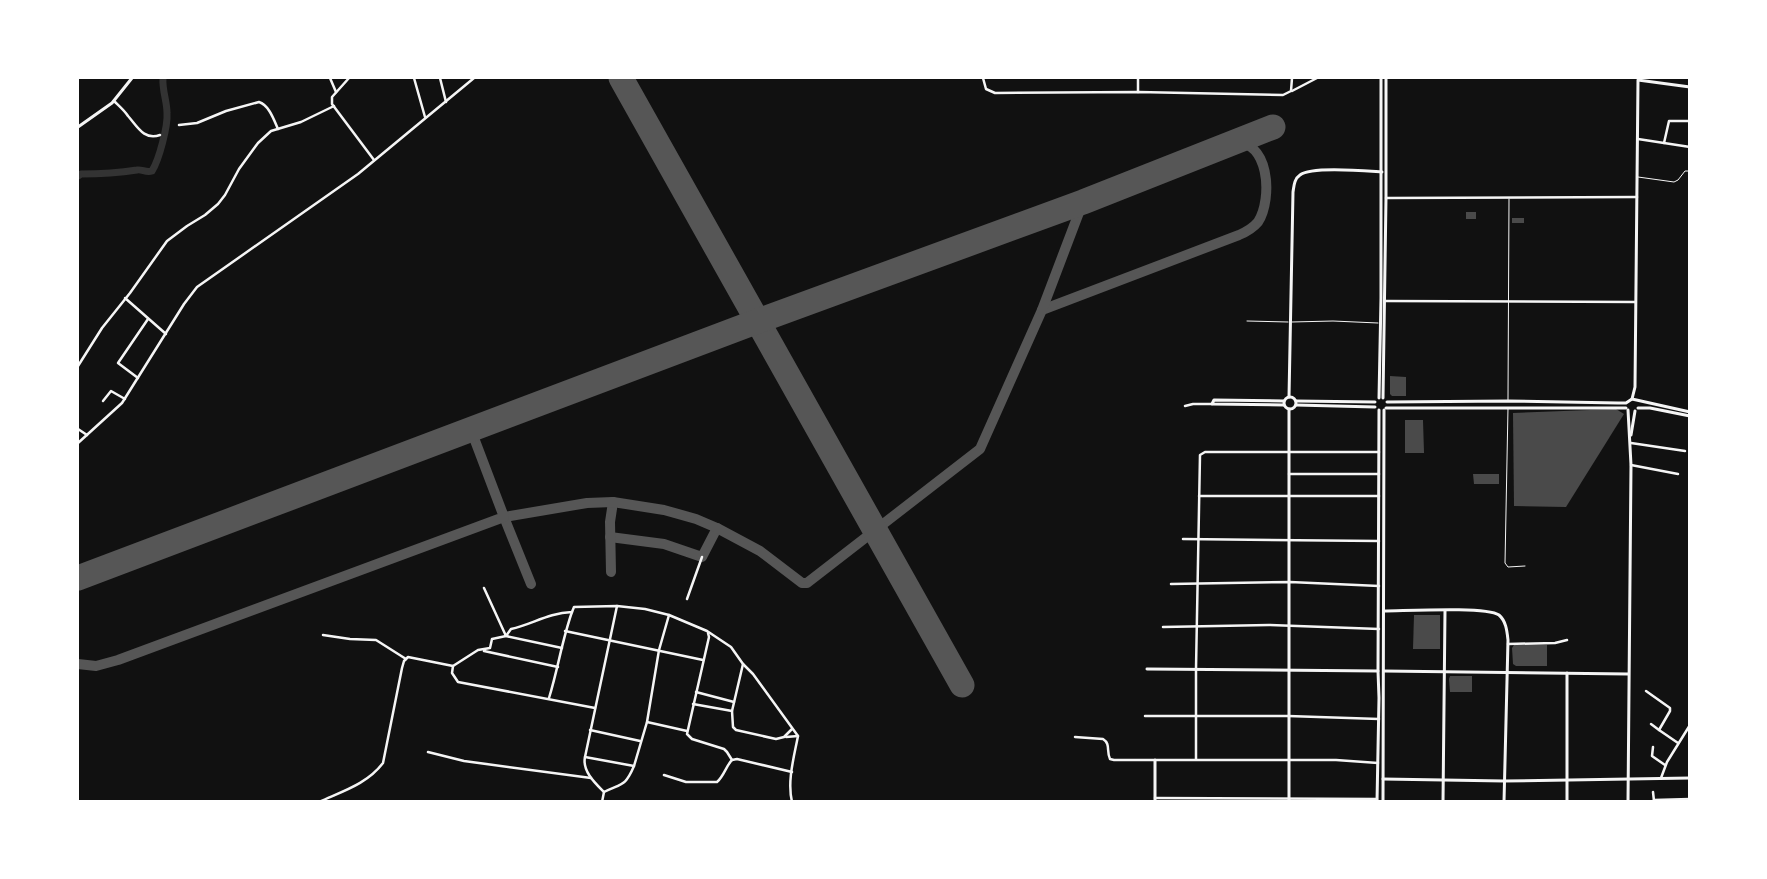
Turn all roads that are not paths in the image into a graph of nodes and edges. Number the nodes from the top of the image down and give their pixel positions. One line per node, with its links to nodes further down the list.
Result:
1 (132, 78): 20 (main road)
2 (330, 78): 18 (street)
3 (349, 78): 18 (street)
4 (414, 78): 23 (street)
5 (440, 78): 21 (street)
6 (466, 78): 15 (street)
7 (474, 78): 15 (street)
8 (982, 78): 19 (street)
9 (1138, 78): 19 (street)
10 (1292, 78): 17 (street)
11 (1317, 78): 17 (street)
12 (1381, 78): 34 (main road)
13 (1386, 78): 38 (main road)
14 (1637, 79): 16 (main road); 29 (main road)
15 (467, 84): 21 (street)
16 (1690, 87)
17 (1291, 91): 19 (street)
18 (336, 92): 22 (street)
19 (1138, 92)
20 (114, 101): 26 (main road); 28 (street)
21 (446, 102): 23 (street)
22 (334, 106): 27 (street); 32 (street)
23 (425, 117): 32 (street)
24 (1690, 121): 30 (street)
25 (179, 125): 27 (street)
26 (78, 127)
27 (278, 129): 39 (street)
28 (160, 135)
29 (1638, 139): 30 (street); 35 (main road)
30 (1664, 143): 31 (street)
31 (1690, 147)
32 (374, 160): 47 (street)
33 (1690, 171): 35 (lane)
34 (1382, 172): 45 (main road); 46 (main road)
35 (1637, 177): 37 (main road)
36 (1509, 197): 37 (street); 38 (street); 41 (lane)
37 (1637, 197): 42 (main road)
38 (1386, 198): 40 (main road)
39 (125, 298): 43 (street); 48 (street)
40 (1385, 301): 41 (street); 52 (main road)
41 (1509, 302): 42 (street); 56 (lane)
42 (1635, 302): 54 (main road)
43 (148, 319): 47 (street); 49 (street)
44 (1247, 321): 45 (lane)
45 (1291, 322): 46 (lane); 50 (main road)
46 (1381, 323): 51 (main road)
47 (166, 334): 49 (street)
48 (78, 366)
49 (138, 378): 53 (street)
50 (1289, 397): 59 (main road); 60 (main road)
51 (1378, 398): 52 (main road); 57 (main road)
52 (1383, 398): 58 (main road)
53 (124, 399): 55 (street); 73 (street)
54 (1634, 400): 61 (main road); 69 (main road); 70 (main road)
55 (103, 401)
56 (1508, 401): 58 (main road); 61 (main road); 65 (main road)
57 (1375, 402): 60 (main road); 64 (main road)
58 (1387, 402): 67 (main road)
59 (1284, 403): 62 (main road); 66 (main road)
60 (1296, 403): 64 (main road); 66 (main road)
61 (1626, 403): 68 (main road)
62 (1212, 404): 63 (street)
63 (1185, 406)
64 (1376, 407): 67 (main road)
65 (1508, 408): 67 (main road); 68 (main road); 91 (lane)
66 (1289, 409): 77 (main road)
67 (1383, 409): 78 (main road); 99 (main road)
68 (1627, 409): 69 (main road); 75 (main road)
69 (1636, 410): 71 (main road); 75 (main road)
70 (1690, 412)
71 (1690, 416)
72 (78, 429): 73 (street)
73 (87, 434): 74 (street)
74 (78, 443)
75 (1630, 443): 76 (street); 79 (main road)
76 (1685, 451)
77 (1289, 452): 78 (street); 80 (main road); 83 (street)
78 (1379, 452): 81 (main road)
79 (1631, 465): 82 (street); 130 (main road)
80 (1289, 474): 81 (street); 84 (main road)
81 (1379, 474): 85 (main road)
82 (1678, 474)
83 (1199, 496): 84 (street); 87 (street)
84 (1289, 496): 85 (street); 88 (main road)
85 (1379, 496): 89 (main road)
86 (1183, 539): 87 (street)
87 (1198, 539): 88 (street); 94 (street)
88 (1289, 539): 89 (street); 92 (main road)
89 (1378, 541): 95 (main road)
90 (702, 557): 97 (street)
91 (1525, 566)
92 (1290, 582): 94 (street); 95 (street); 103 (main road)
93 (1171, 584): 94 (street)
94 (1198, 584): 105 (street)
95 (1379, 586): 106 (main road)
96 (484, 588): 110 (street)
97 (687, 599)
98 (618, 606): 101 (street); 102 (street); 112 (street)
99 (1384, 611): 100 (main road); 126 (main road)
100 (1445, 611): 113 (main road); 127 (main road)
101 (572, 612): 107 (street); 110 (street)
102 (669, 615): 108 (street); 116 (street)
103 (1290, 626): 105 (street); 106 (street); 124 (main road)
104 (1163, 627): 105 (street)
105 (1197, 627): 122 (street)
106 (1379, 629): 125 (main road)
107 (565, 631): 112 (street); 114 (street)
108 (708, 631): 118 (street); 119 (street)
109 (323, 635): 117 (street)
110 (506, 636): 114 (street); 115 (street)
111 (1567, 640): 113 (street)
112 (609, 641): 116 (street); 136 (street)
113 (1508, 644): 128 (main road)
114 (562, 648): 121 (street)
115 (478, 650): 120 (street); 121 (street)
116 (659, 650): 118 (street); 142 (street)
117 (406, 660): 120 (street); 181 (street)
118 (703, 661): 132 (street)
119 (743, 664): 134 (street); 145 (street)
120 (453, 666): 133 (street)
121 (558, 667): 133 (street)
122 (1196, 668): 123 (main road); 124 (main road); 139 (street)
123 (1147, 669)
124 (1290, 670): 125 (main road); 140 (main road)
125 (1378, 670): 141 (main road)
126 (1384, 671): 127 (main road); 171 (main road)
127 (1444, 673): 128 (main road); 172 (main road)
128 (1507, 673): 129 (main road); 173 (main road)
129 (1566, 673): 130 (main road); 170 (main road)
130 (1628, 674): 167 (main road)
131 (1646, 691): 147 (street)
132 (696, 692): 134 (street); 135 (street)
133 (549, 698): 136 (street)
134 (734, 702): 137 (street)
135 (693, 704): 137 (street); 148 (street)
136 (595, 708): 146 (street)
137 (732, 711): 150 (street)
138 (1145, 716): 139 (street)
139 (1196, 716): 140 (street); 157 (street)
140 (1288, 716): 141 (street); 158 (main road)
141 (1378, 719): 161 (main road)
142 (647, 722): 148 (street); 152 (street)
143 (1651, 724): 147 (street)
144 (1690, 726): 153 (street)
145 (792, 729): 149 (street); 150 (street)
146 (590, 730): 152 (street); 156 (street)
147 (1659, 730): 153 (street)
148 (688, 731): 159 (street)
149 (798, 736): 150 (street); 164 (street)
150 (784, 737)
151 (1075, 737): 160 (street)
152 (641, 741): 163 (street)
153 (1678, 742): 162 (street)
154 (1653, 746): 162 (street)
155 (428, 752): 166 (street)
156 (584, 757): 163 (street); 166 (street)
157 (1196, 759): 158 (street); 160 (street)
158 (1289, 759): 161 (street); 177 (main road)
159 (732, 760): 164 (street); 165 (street)
160 (1155, 760): 176 (main road)
161 (1378, 763): 178 (main road)
162 (1665, 765): 168 (street)
163 (634, 766): 174 (street)
164 (792, 772): 183 (street)
165 (664, 775)
166 (591, 778): 174 (street)
167 (1627, 778): 168 (main road); 170 (main road); 188 (main road)
168 (1660, 778): 169 (main road)
169 (1690, 778)
170 (1568, 779): 173 (main road); 187 (main road)
171 (1383, 780): 172 (main road); 184 (main road)
172 (1443, 780): 173 (main road); 185 (main road)
173 (1504, 781): 186 (main road)
174 (604, 792): 182 (street)
175 (1653, 792): 180 (street)
176 (1155, 800): 177 (street)
177 (1289, 800): 178 (street)
178 (1377, 800)
179 (1690, 800): 180 (street)
180 (1654, 801)
181 (319, 802)
182 (602, 802)
183 (792, 802)
184 (1383, 802)
185 (1443, 802)
186 (1504, 802)
187 (1568, 802)
188 (1628, 802)

